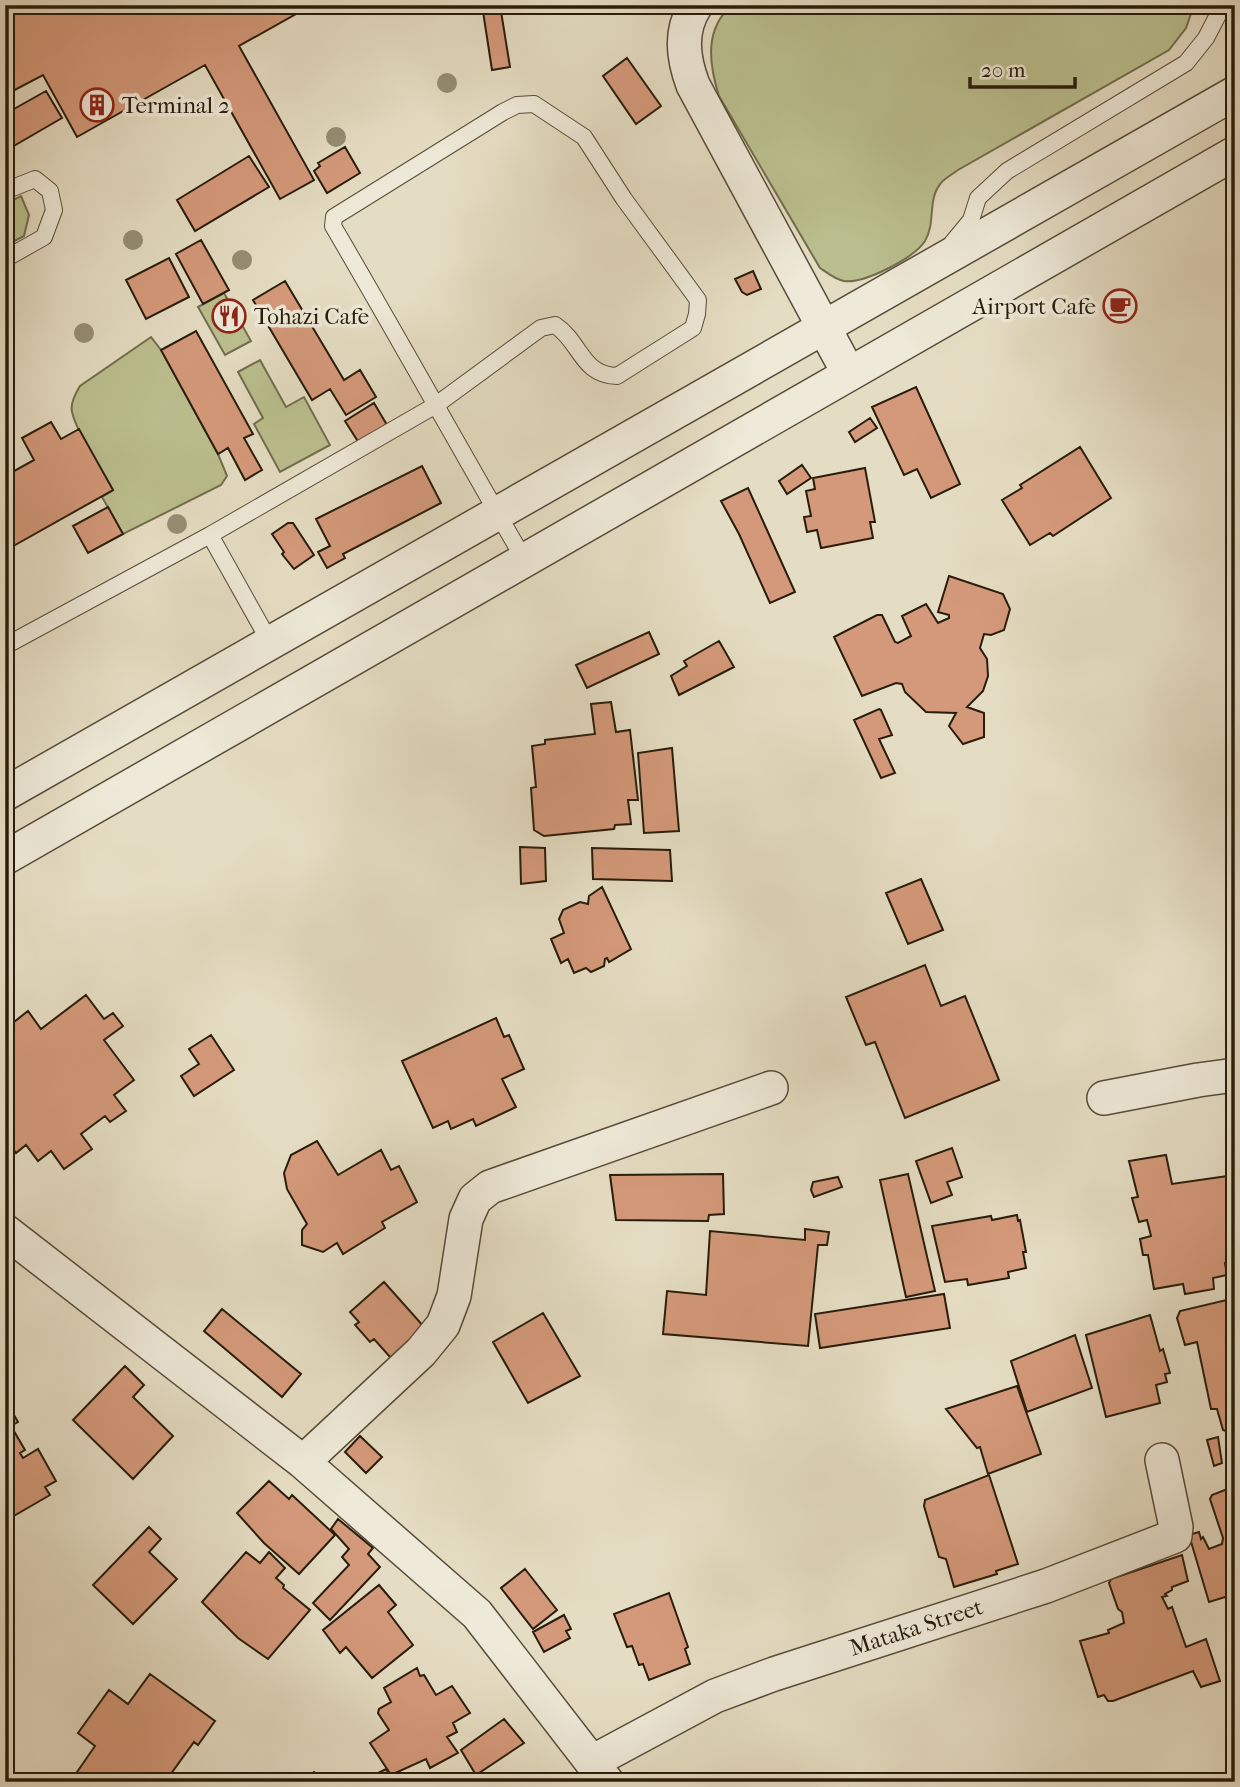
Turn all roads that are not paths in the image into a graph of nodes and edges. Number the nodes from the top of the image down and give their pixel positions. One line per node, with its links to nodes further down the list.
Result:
1 (696, 5): 8 (street)
2 (1226, 5): 7 (lane)
3 (1235, 93): 7 (street)
4 (1235, 153): 9 (street)
5 (5, 191): 6 (lane)
6 (5, 259)
7 (934, 264): 8 (street)
8 (824, 327): 9 (street); 11 (street)
9 (849, 374): 13 (street)
10 (436, 405): 10 (lane); 11 (lane); 12 (lane)
11 (497, 513): 13 (lane); 14 (street)
12 (210, 535): 14 (lane); 15 (lane)
13 (525, 561): 17 (street)
14 (271, 644): 16 (street)
15 (5, 646)
16 (5, 794)
17 (5, 858)
18 (1235, 1075): 20 (street)
19 (771, 1088): 23 (street)
20 (1104, 1098)
21 (5, 1231): 23 (street)
22 (1162, 1460): 24 (street, Mataka Street)
23 (303, 1462): 24 (street)
24 (600, 1772)

